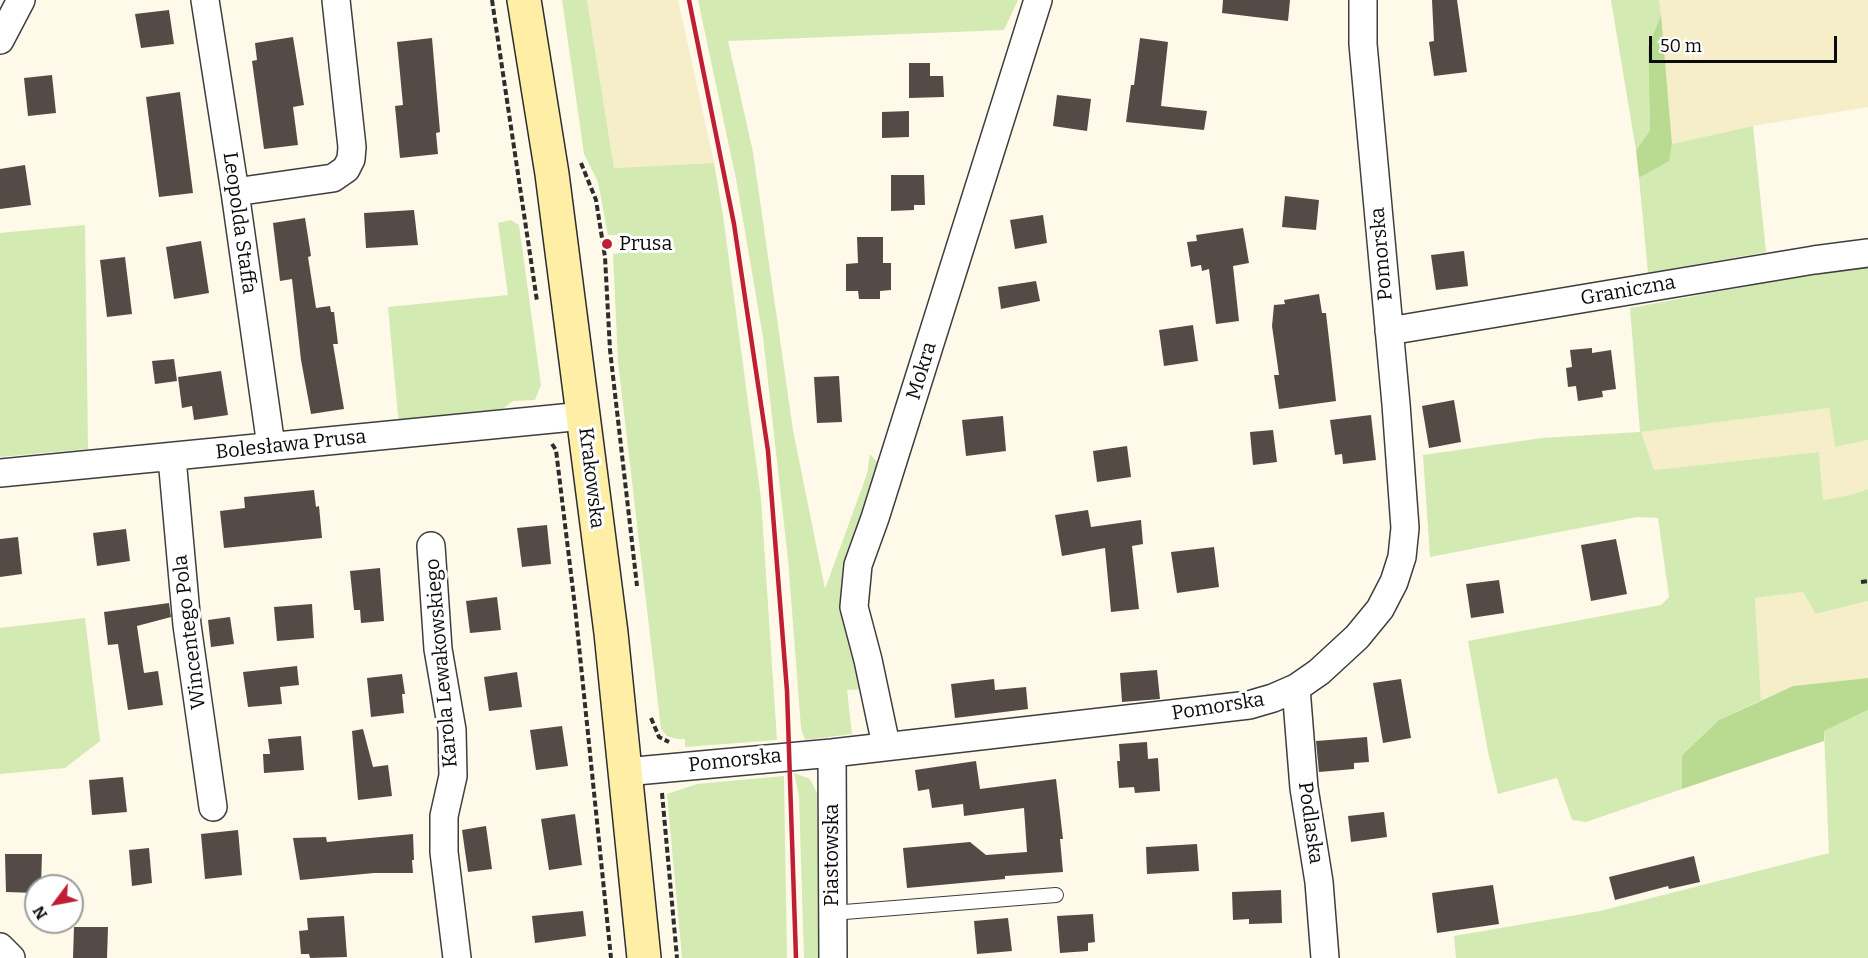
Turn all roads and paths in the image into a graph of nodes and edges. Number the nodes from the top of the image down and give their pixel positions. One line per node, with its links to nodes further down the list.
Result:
1 (21, 0): 8 (street)
2 (205, 0): 10 (street, Leopolda Staffa)
3 (336, 0): 10 (street)
4 (492, 0): 12 (path)
5 (524, 0): 14 (main road, Krakowska)
6 (1038, 0): 26 (street, Mokra)
7 (1363, 0): 13 (street, Pomorska)
8 (0, 40)
9 (579, 158): 22 (path)
10 (235, 192): 16 (street, Leopolda Staffa)
11 (1868, 253): 13 (street, Graniczna)
12 (538, 310)
13 (1389, 331): 23 (street, Pomorska)
14 (583, 416): 16 (street, Bolesława Prusa); 28 (main road, Krakowska)
15 (546, 438): 36 (path)
16 (271, 446): 17 (street, Bolesława Prusa)
17 (171, 458): 18 (street, Bolesława Prusa); 30 (street, Wincentego Pola)
18 (0, 473)
19 (431, 546): 35 (street, Karola Lewakowskiego)
20 (1868, 581): 21 (path)
21 (1861, 582)
22 (638, 595)
23 (1296, 688): 26 (street, Pomorska); 40 (street, Podlaska)
24 (650, 711): 25 (path)
25 (676, 742)
26 (886, 745): 27 (street, Pomorska)
27 (832, 753): 28 (street, Pomorska); 32 (street, Piastowska)
28 (625, 772): 37 (main road, Krakowska)
29 (668, 787): 38 (path)
30 (213, 807)
31 (1056, 896): 32 (lane)
32 (832, 913): 39 (street, Piastowska)
33 (0, 947): 34 (street)
34 (11, 958)
35 (457, 958)
36 (611, 958)
37 (644, 958)
38 (677, 958)
39 (833, 958)
40 (1325, 958)

